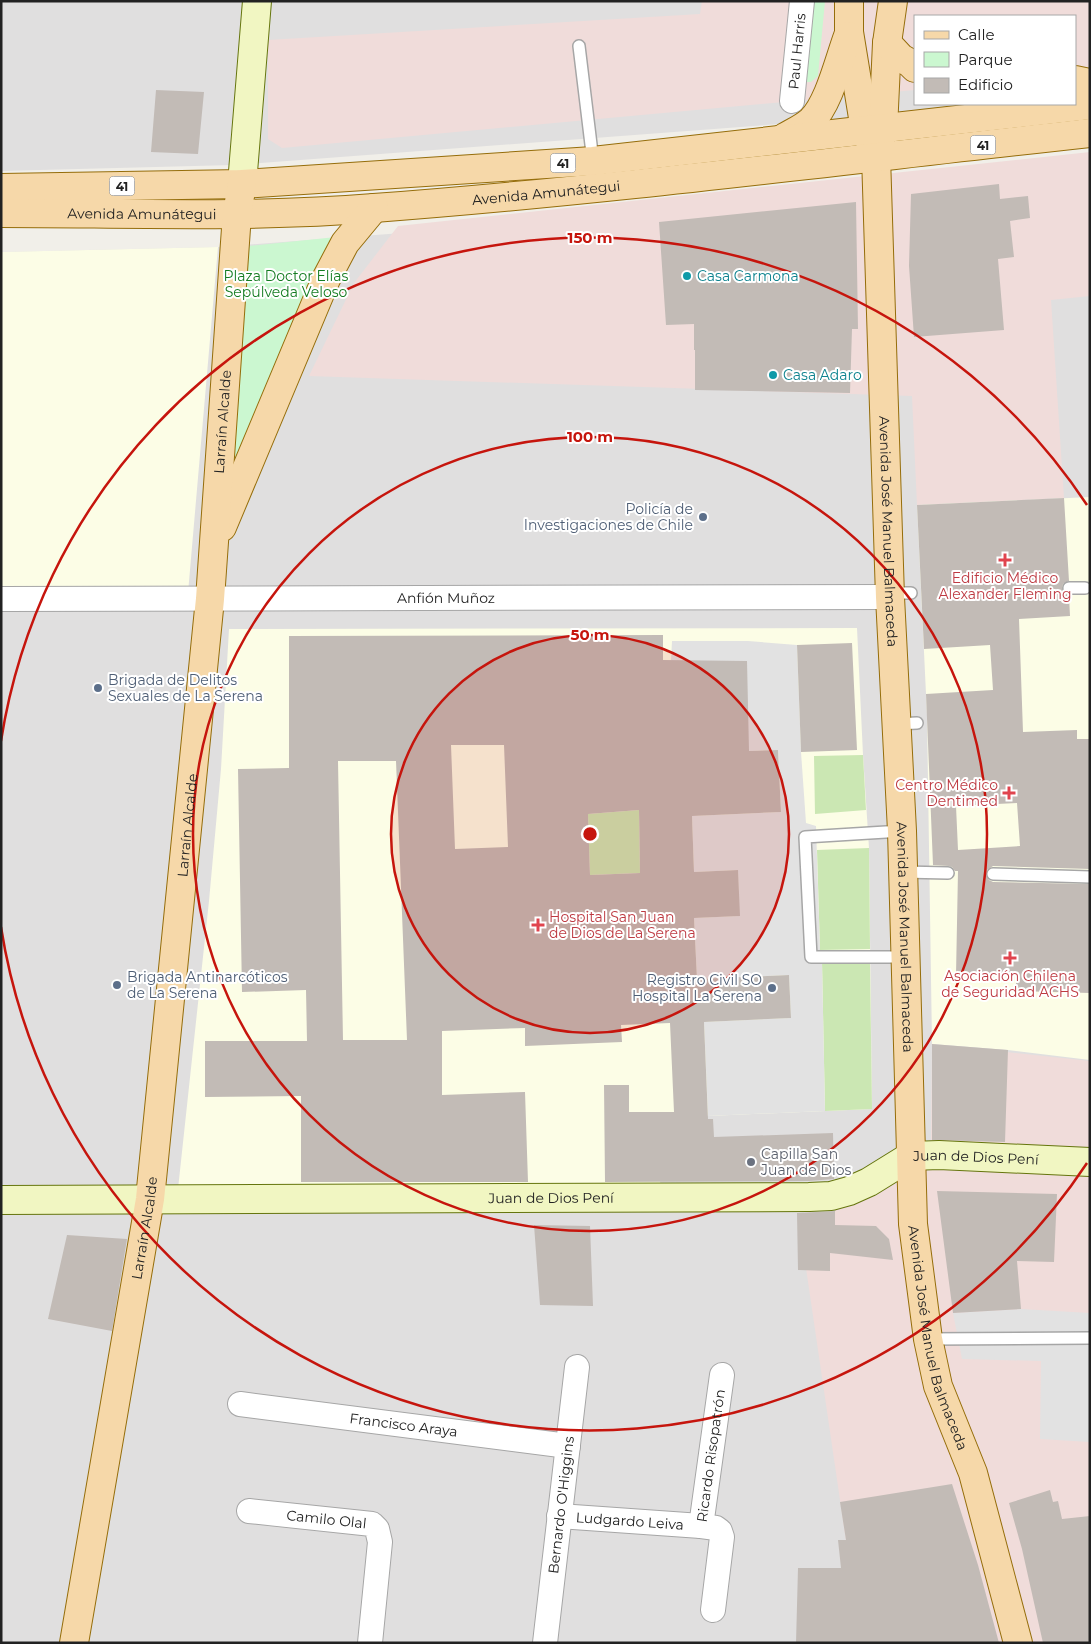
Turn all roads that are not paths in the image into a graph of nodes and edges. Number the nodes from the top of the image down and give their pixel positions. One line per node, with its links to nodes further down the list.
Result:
1 (257, 1): 18 (main road, Larraín Alcalde)
2 (802, 1): 11 (street, Paul Harris)
3 (848, 1): 5 (main road, Avenida José Manuel Balmaceda)
4 (893, 1): 6 (main road, Avenida José Manuel Balmaceda)
5 (849, 32): 13 (main road, Avenida José Manuel Balmaceda); 15 (main road)
6 (887, 43): 8 (main road); 13 (main road, Avenida José Manuel Balmaceda)
7 (579, 46): 17 (lane)
8 (914, 67)
9 (1076, 80): 10 (main road)
10 (1090, 83)
11 (792, 101)
12 (1090, 105): 13 (main road, Avenida Amunátegui / 41)
13 (874, 130): 15 (main road, Avenida Amunátegui / 41); 16 (main road, Avenida José Manuel Balmaceda)
14 (1090, 133): 16 (main road, Avenida Amunátegui / 41)
15 (781, 139): 17 (main road, Avenida Amunátegui / 41)
16 (876, 156): 20 (main road, Avenida Amunátegui / 41); 26 (main road, Avenida José Manuel Balmaceda)
17 (593, 162): 18 (main road, Avenida Amunátegui / 41)
18 (242, 184): 19 (main road, Avenida Amunátegui / 41); 22 (main road, Larraín Alcalde)
19 (1, 188)
20 (374, 208): 22 (main road, Avenida Amunátegui / 41); 23 (main road)
21 (1, 213): 22 (main road, Avenida Amunátegui / 41)
22 (236, 214): 23 (main road, Larraín Alcalde)
23 (214, 547): 27 (main road, Larraín Alcalde)
24 (1069, 588): 25 (lane)
25 (1085, 588)
26 (897, 594): 27 (street, Anfión Muñoz); 29 (main road, Avenida José Manuel Balmaceda)
27 (210, 599): 28 (street, Anfión Muñoz); 37 (main road, Larraín Alcalde)
28 (1, 600)
29 (902, 831): 30 (main road, Avenida José Manuel Balmaceda); 34 (lane)
30 (903, 872): 31 (lane); 34 (main road, Avenida José Manuel Balmaceda)
31 (948, 873)
32 (993, 874): 33 (lane)
33 (1090, 877)
34 (906, 957): 35 (main road, Avenida José Manuel Balmaceda)
35 (911, 1156): 36 (main road, Juan de Dios Pení); 37 (main road, Juan de Dios Pení); 40 (main road, Avenida José Manuel Balmaceda)
36 (1090, 1162)
37 (150, 1199): 38 (main road, Juan de Dios Pení); 49 (main road, Larraín Alcalde)
38 (1, 1200)
39 (1090, 1338): 40 (lane)
40 (928, 1339): 52 (main road, Avenida José Manuel Balmaceda)
41 (577, 1367): 44 (street, Bernardo O'Higgins)
42 (722, 1374): 47 (street, Ricardo Risopatrón)
43 (240, 1404): 44 (street, Francisco Araya)
44 (568, 1446): 46 (street, Bernardo O'Higgins)
45 (249, 1510): 50 (street, Camilo Olal)
46 (560, 1516): 47 (street, Ludgardo Leiva); 51 (street, Bernardo O'Higgins)
47 (700, 1526): 48 (street, Ricardo Risopatrón)
48 (713, 1610)
49 (74, 1643)
50 (370, 1643)
51 (545, 1643)
52 (1018, 1643)

